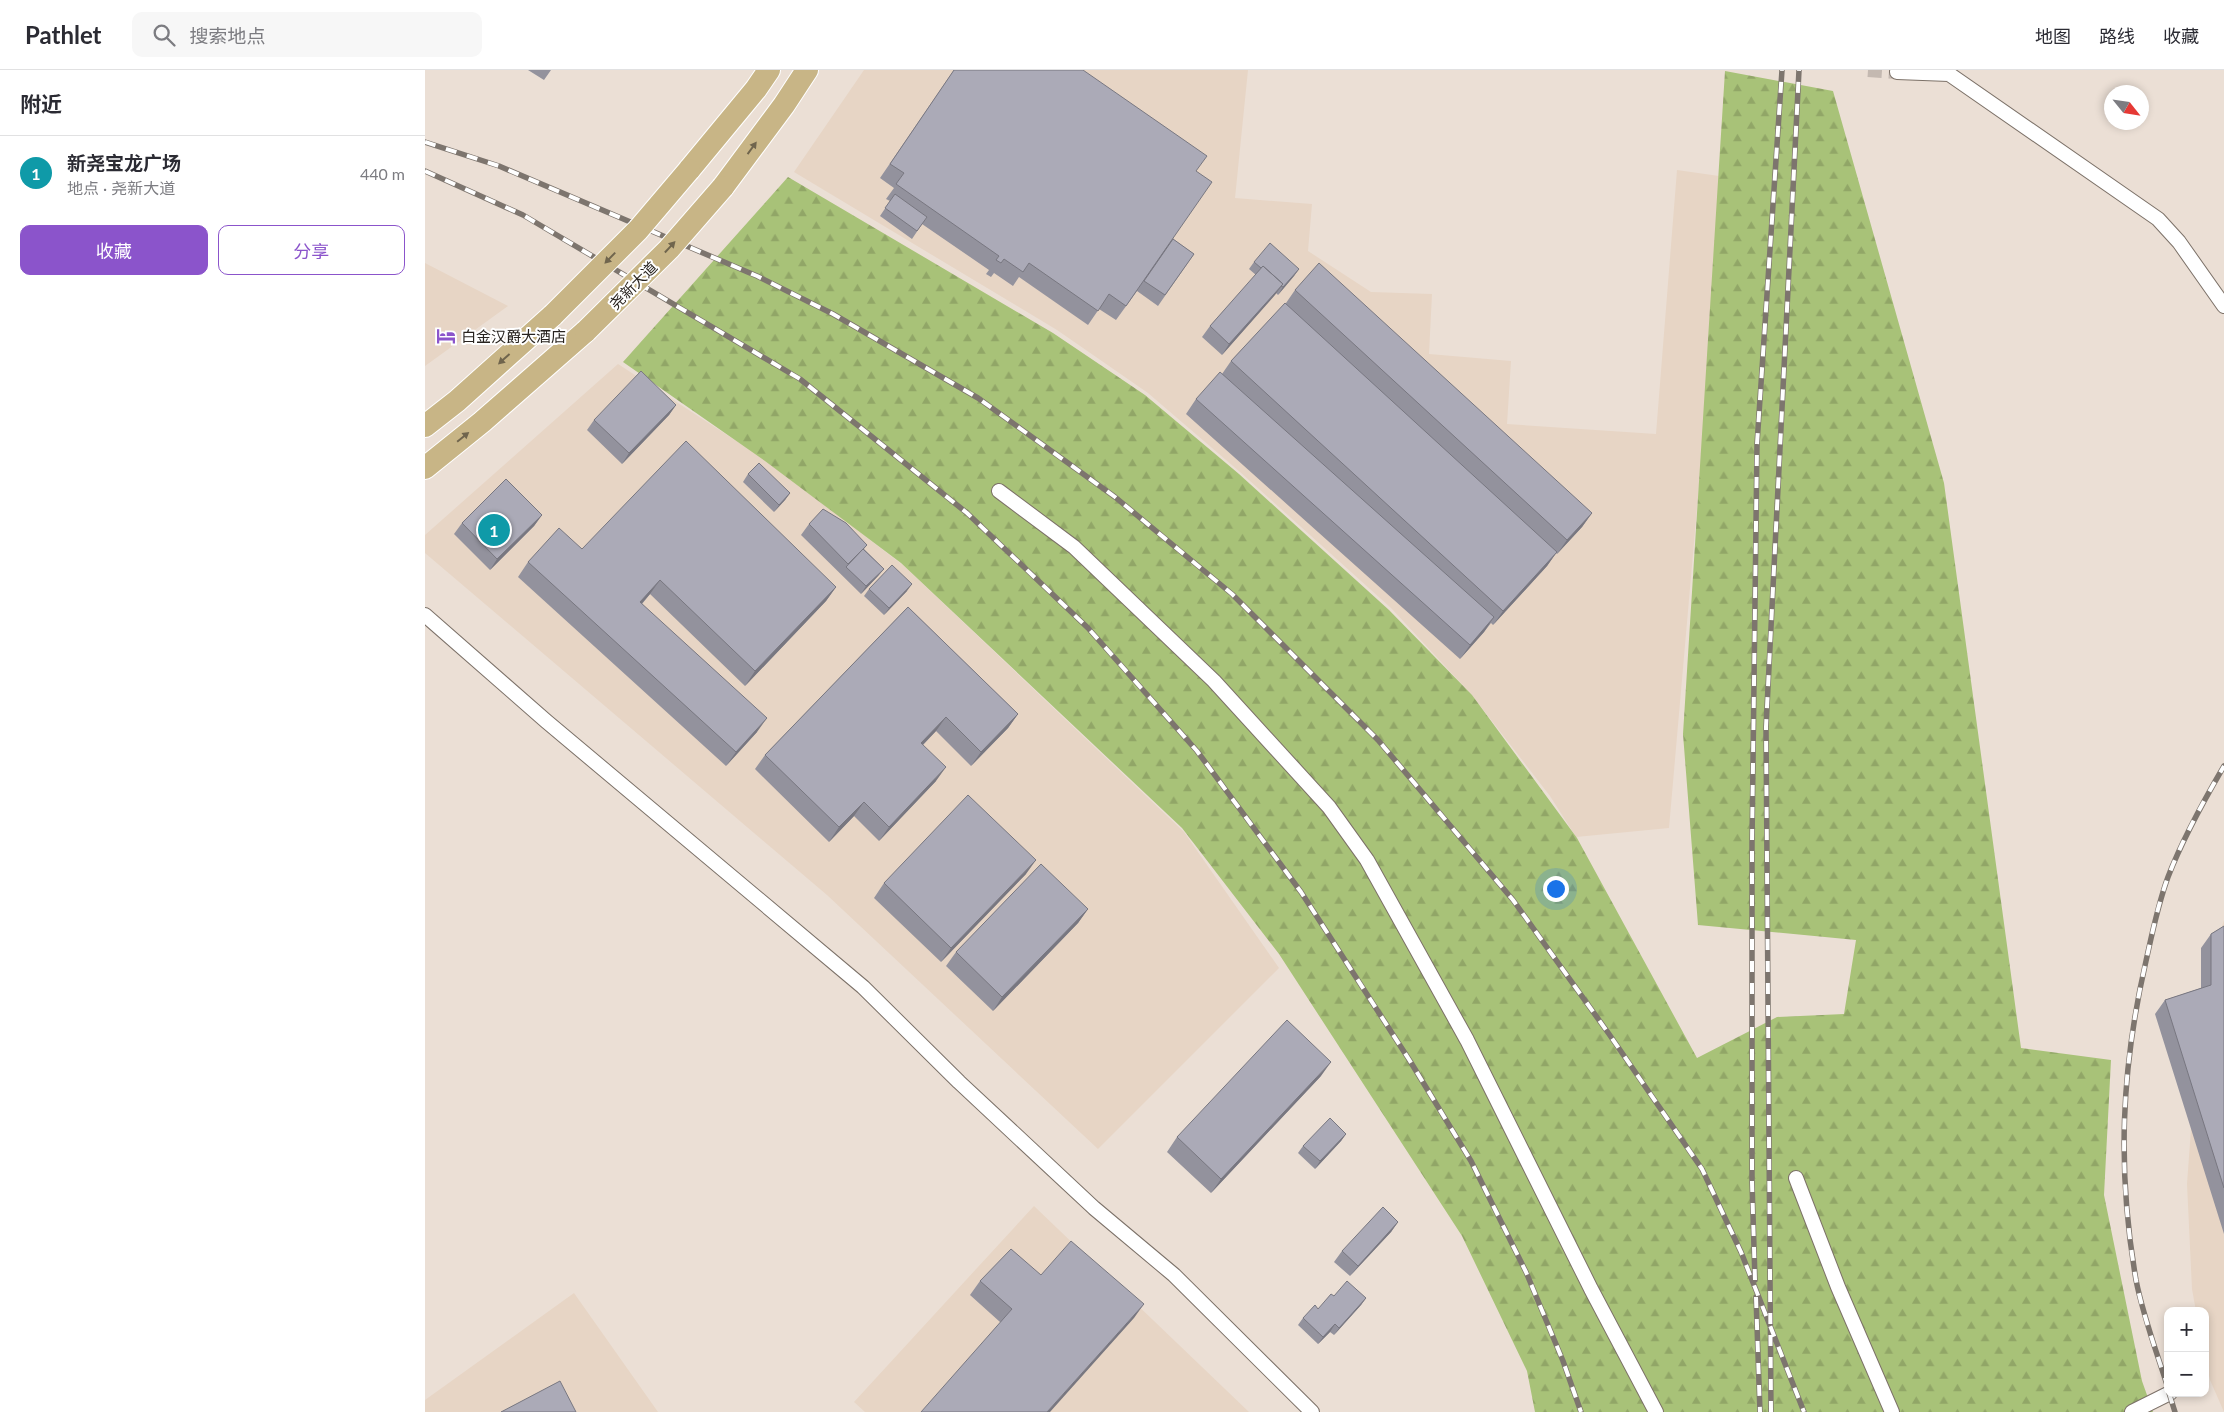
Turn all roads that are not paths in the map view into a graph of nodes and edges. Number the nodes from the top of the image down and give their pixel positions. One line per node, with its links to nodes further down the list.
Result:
1 (769, 70): 5 (main road, one-way to 5, bridge)
2 (807, 70): 6 (main road, 尧新大道, one-way to 2, bridge)
3 (1897, 72): 4 (street)
4 (2224, 306)
5 (425, 426)
6 (425, 468)
7 (999, 491): 12 (street)
8 (425, 615): 11 (street)
9 (1796, 1178): 13 (street)
10 (2164, 1396): 14 (street)
11 (1312, 1412)
12 (1656, 1412)
13 (1892, 1412)
14 (2132, 1412)

